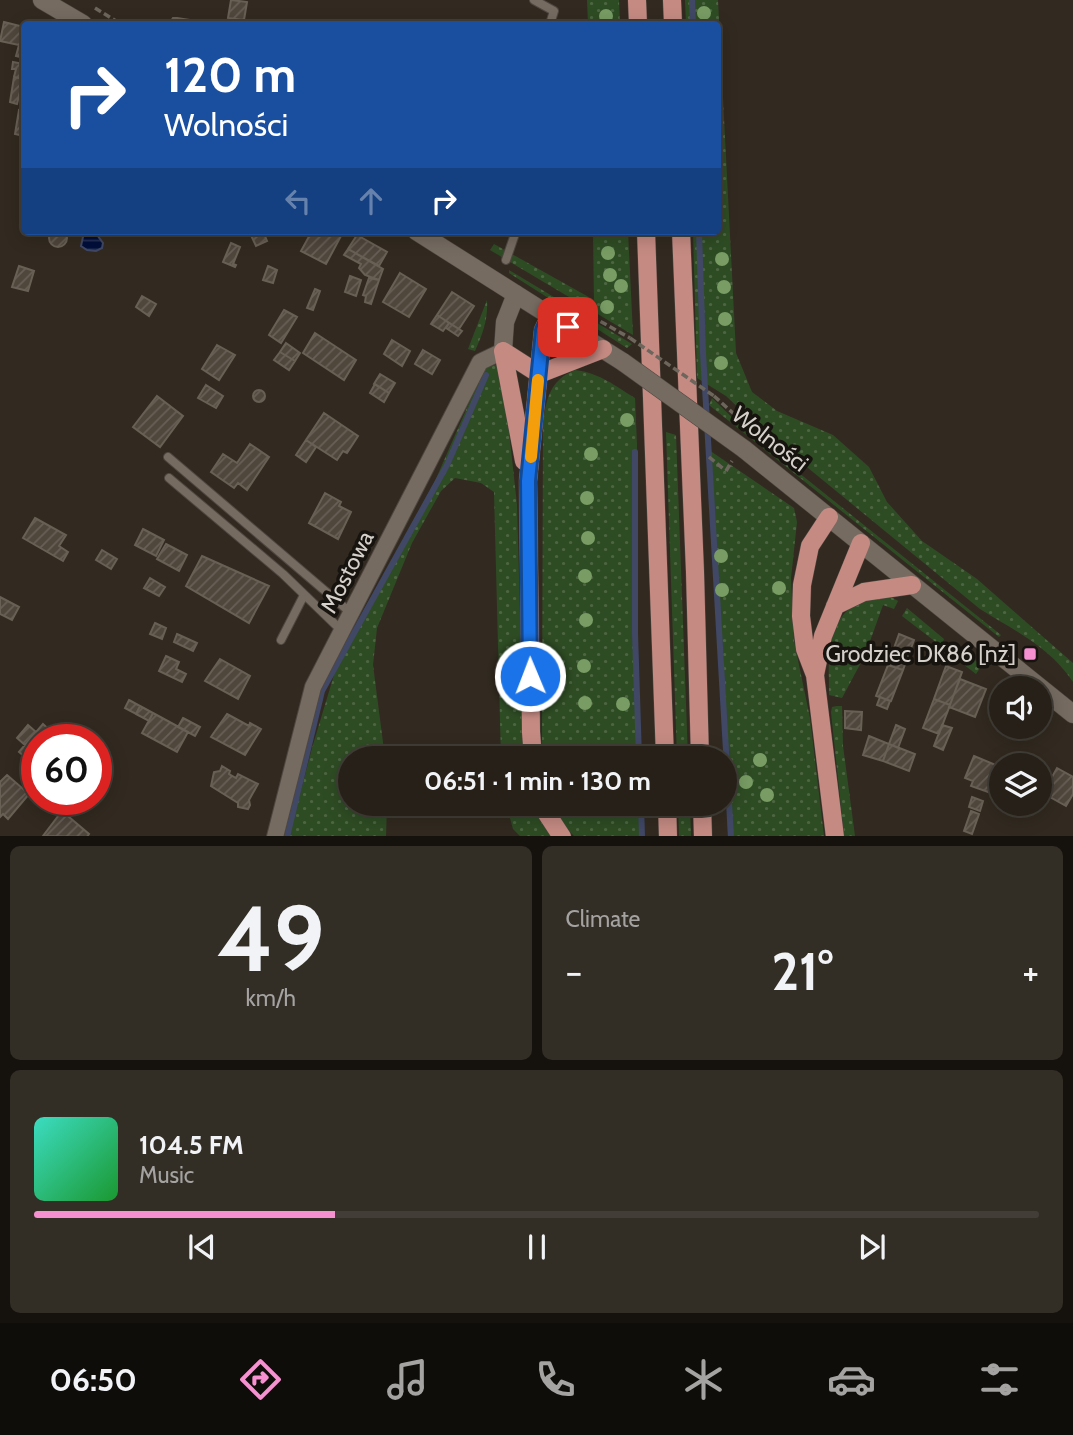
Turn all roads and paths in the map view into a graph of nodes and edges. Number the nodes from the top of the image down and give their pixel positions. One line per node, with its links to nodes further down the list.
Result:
1 (42, 0): 6 (street)
2 (534, 0): 8 (lane)
3 (637, 0): 9 (main road)
4 (672, 0): 10 (main road)
5 (91, 6): 7 (path)
6 (78, 21)
7 (116, 21)
8 (551, 21)
9 (638, 21)
10 (673, 21)
11 (422, 235): 16 (street, Wolności)
12 (515, 235): 15 (lane)
13 (646, 235): 38 (main road)
14 (681, 235): 42 (main road)
15 (506, 260)
16 (516, 294): 18 (street, Wolności); 20 (street)
17 (571, 305): 22 (path, bridge)
18 (550, 316): 19 (street, Wolności); 21 (main road)
19 (603, 349): 21 (main road); 28 (street, Wolności, bridge)
20 (503, 351): 21 (main road); 27 (main road); 33 (street, Mostowa)
21 (539, 374): 27 (main road)
22 (714, 396)
23 (709, 456): 25 (path)
24 (167, 457): 33 (lane)
25 (726, 471)
26 (169, 478): 31 (lane)
27 (528, 481): 39 (main road)
28 (829, 517): 29 (street, Wolności); 36 (main road)
29 (861, 543): 30 (street, Wolności); 32 (main road)
30 (912, 585): 32 (main road); 37 (street, Wolności)
31 (304, 595): 34 (lane); 35 (lane)
32 (835, 606): 36 (main road)
33 (351, 613): 34 (street, Mostowa)
34 (342, 631): 46 (street, Mostowa)
35 (281, 640)
36 (815, 675): 50 (main road)
37 (1073, 714)
38 (664, 719): 40 (main road); 41 (main road)
39 (532, 746)
40 (655, 746)
41 (665, 746)
42 (700, 746)
43 (548, 816): 47 (main road)
44 (667, 816): 48 (main road)
45 (702, 816): 49 (main road)
46 (275, 836)
47 (562, 836)
48 (668, 836)
49 (703, 836)
50 (835, 836)

